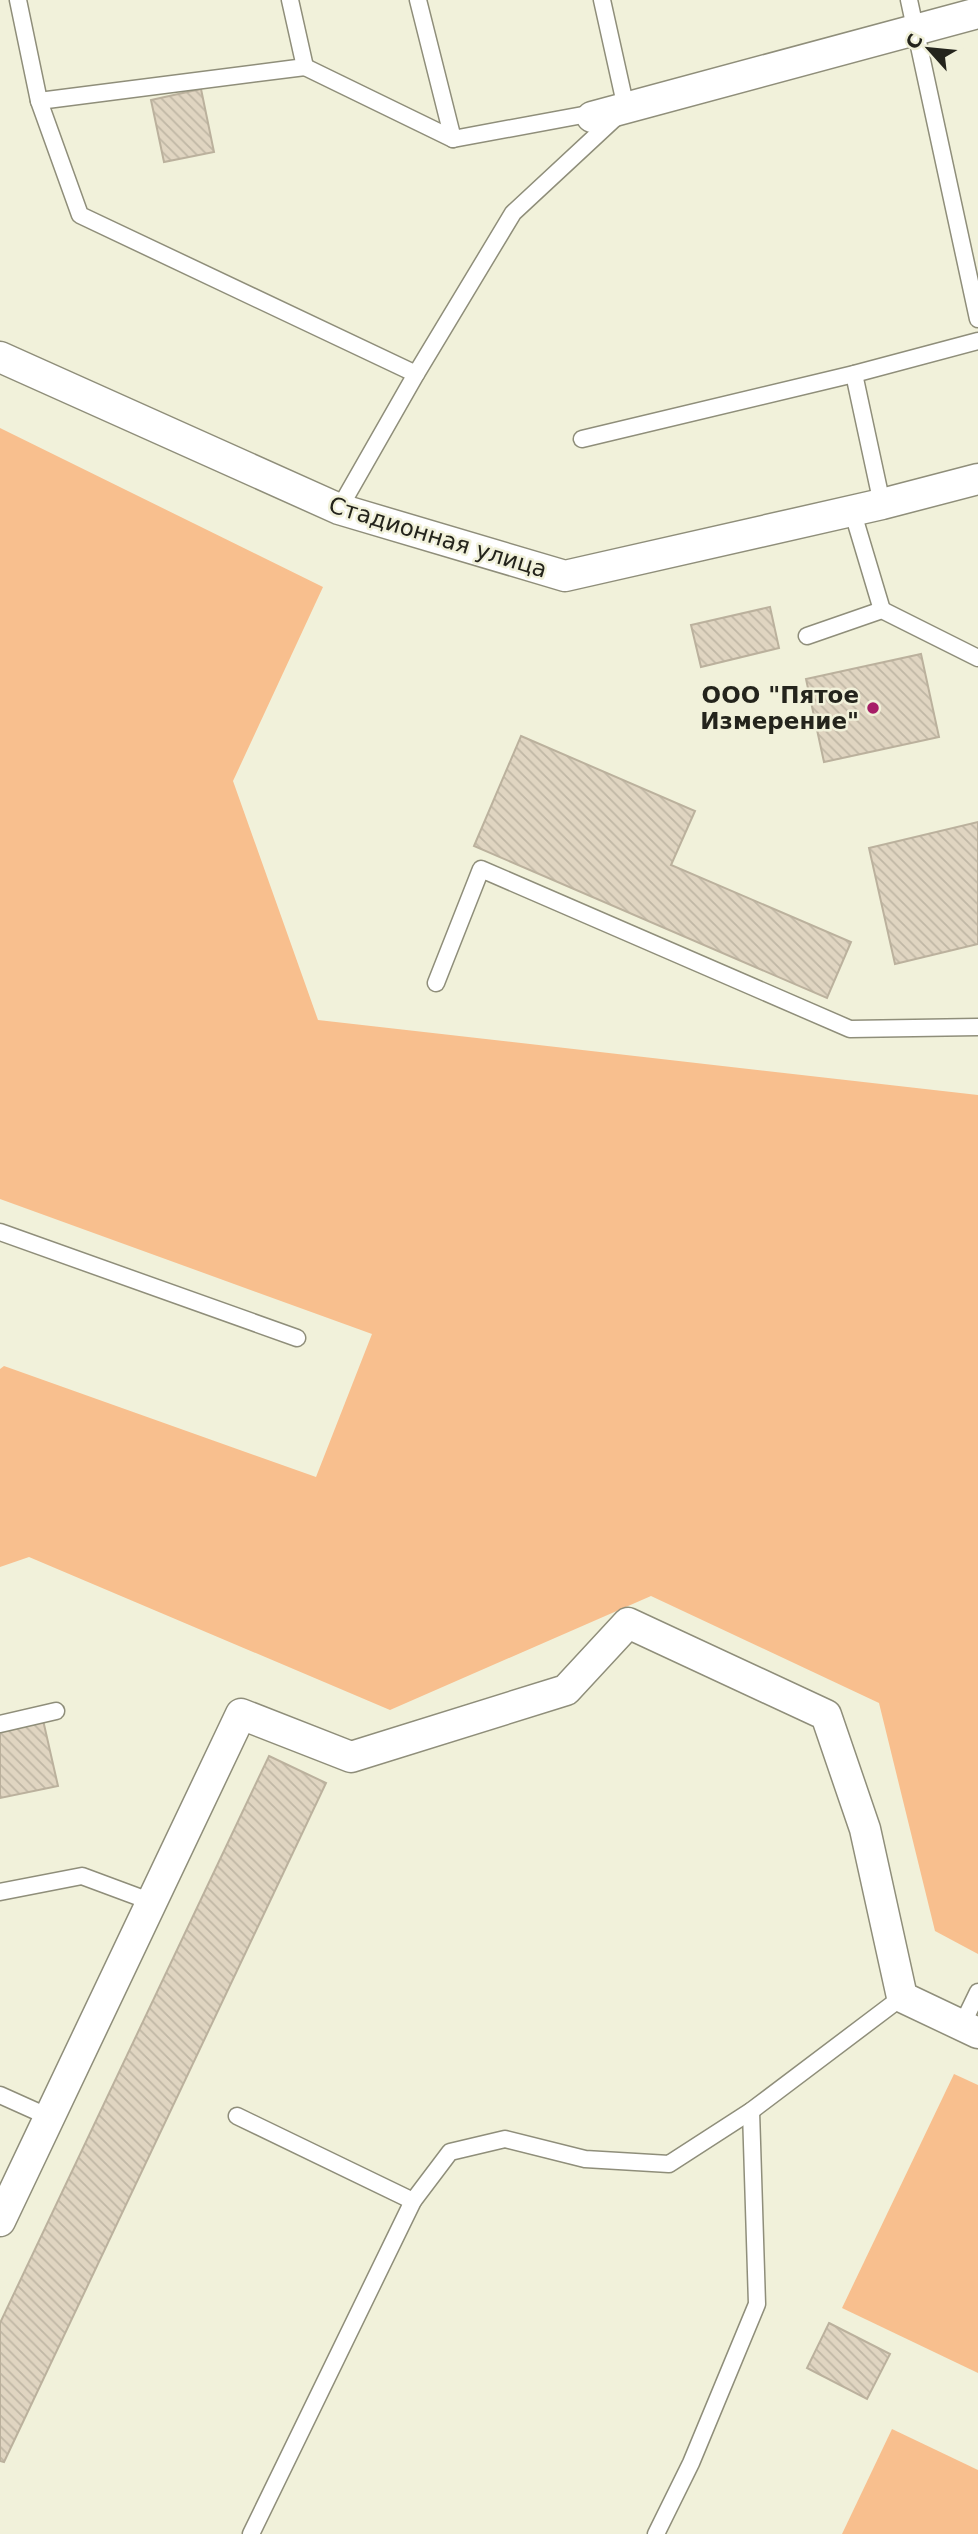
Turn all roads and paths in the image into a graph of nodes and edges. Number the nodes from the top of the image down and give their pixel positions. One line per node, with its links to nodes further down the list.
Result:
1 (18, 0): 9 (lane)
2 (290, 0): 8 (lane)
3 (418, 0): 12 (lane)
4 (602, 0): 10 (lane)
5 (909, 0): 7 (lane)
6 (978, 13): 7 (street)
7 (916, 29): 10 (street); 13 (lane)
8 (305, 67): 9 (lane); 12 (lane)
9 (40, 101): 16 (lane)
10 (626, 108): 11 (street); 12 (lane); 16 (lane)
11 (592, 117)
12 (453, 139)
13 (978, 319)
14 (978, 341): 17 (lane)
15 (0, 357): 21 (street, Стадионная улица)
16 (415, 374): 21 (lane)
17 (854, 374): 18 (lane); 20 (lane)
18 (582, 439)
19 (978, 479): 20 (street, Стадионная улица)
20 (882, 504): 22 (street, Стадионная улица)
21 (340, 509): 22 (street, Стадионная улица)
22 (852, 510): 23 (lane)
23 (883, 610): 24 (lane); 25 (lane)
24 (807, 636)
25 (978, 658)
26 (436, 983): 27 (lane)
27 (978, 1027)
28 (0, 1232): 29 (lane)
29 (297, 1338)
30 (56, 1711): 31 (lane)
31 (0, 1724)
32 (0, 1892): 33 (lane)
33 (152, 1902): 35 (street); 40 (street)
34 (978, 1992): 36 (lane)
35 (902, 1997): 36 (street); 38 (lane)
36 (970, 2029)
37 (0, 2095): 40 (lane)
38 (751, 2111): 41 (lane); 44 (lane)
39 (237, 2116): 41 (lane)
40 (50, 2117): 42 (street)
41 (413, 2201): 43 (lane)
42 (0, 2221)
43 (251, 2534)
44 (656, 2534)

